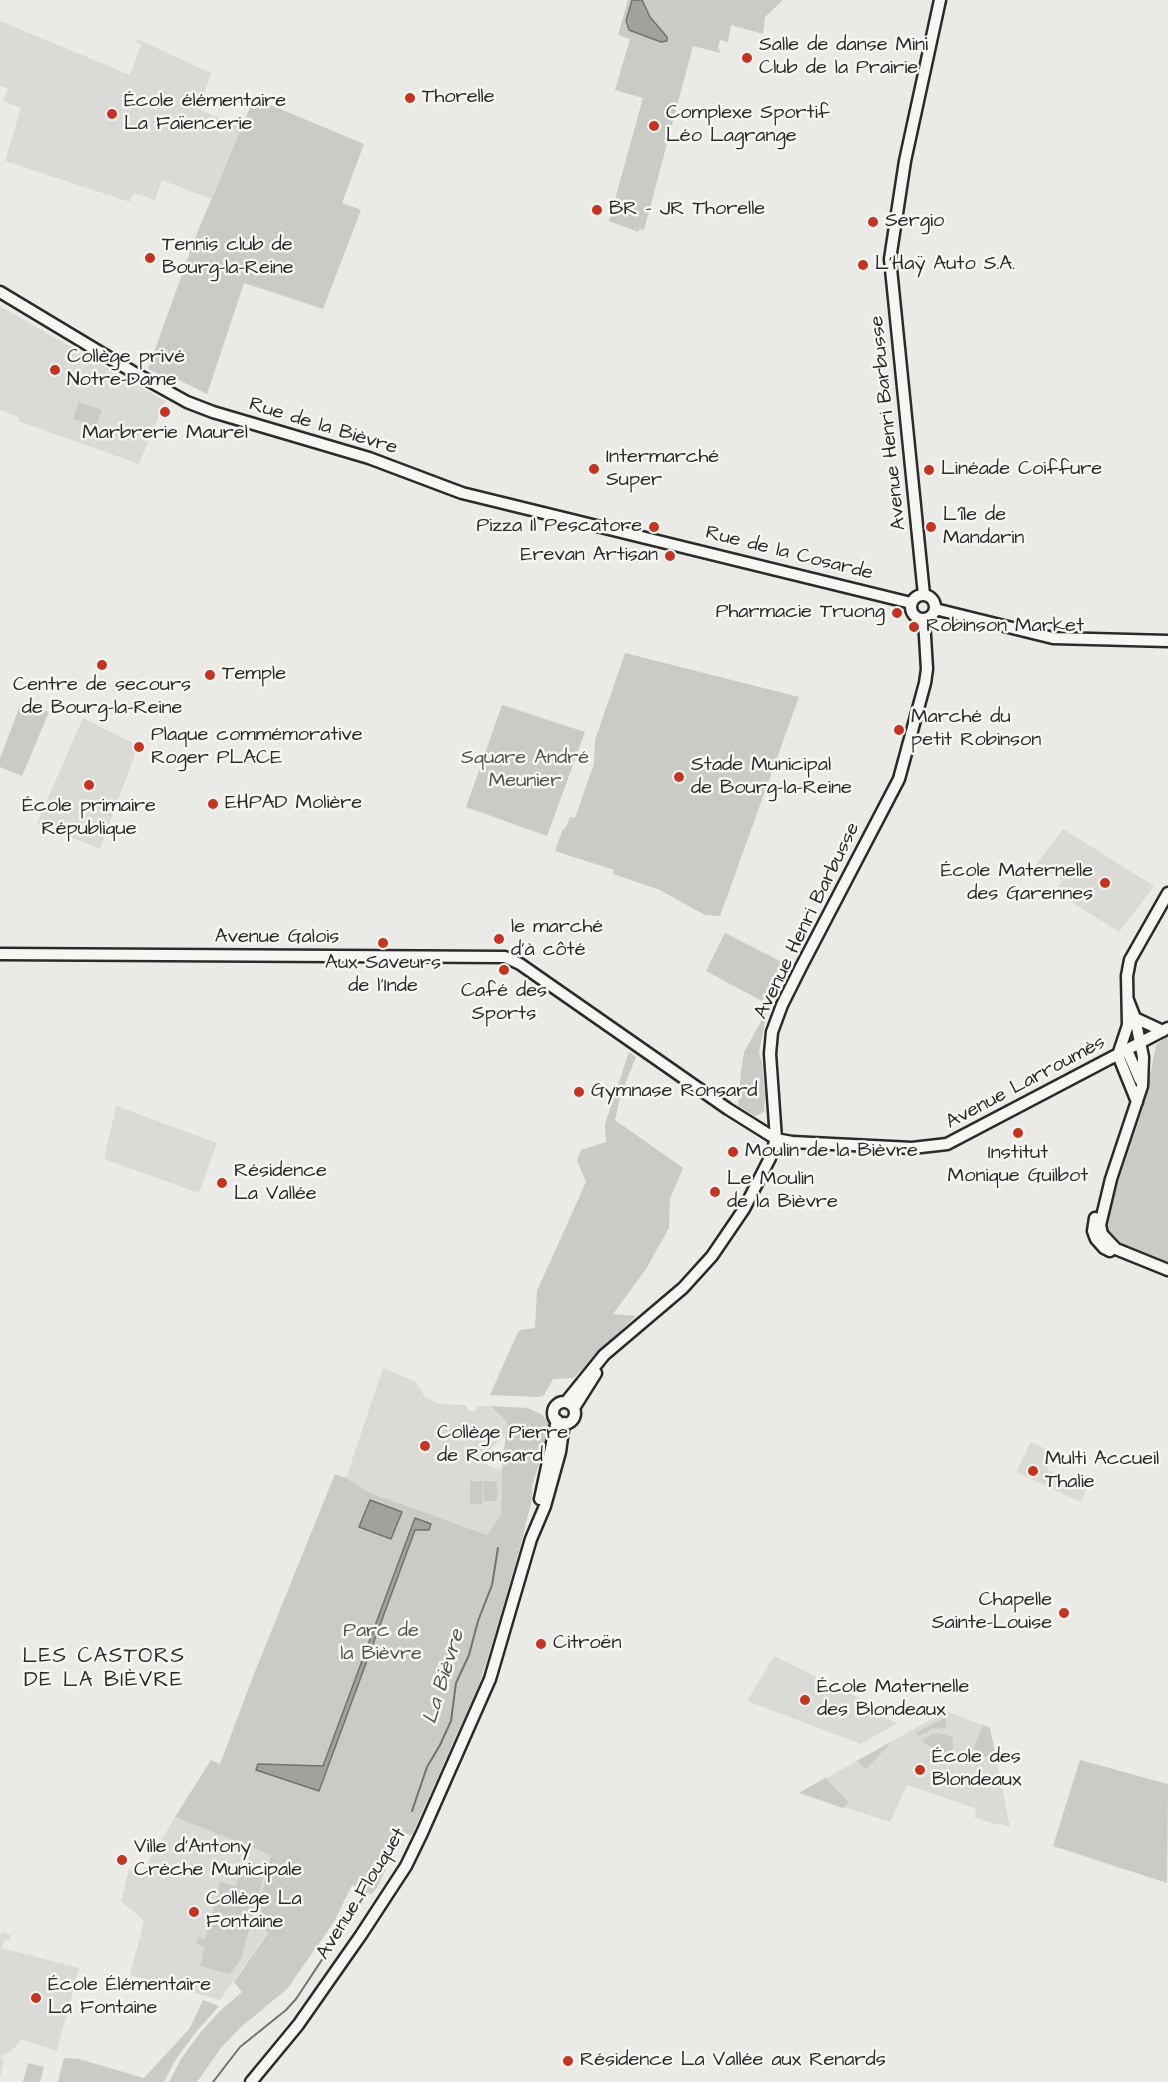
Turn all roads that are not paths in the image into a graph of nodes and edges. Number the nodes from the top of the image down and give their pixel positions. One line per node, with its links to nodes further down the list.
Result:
1 (940, 0): 4 (main road, Avenue Henri Barbusse)
2 (0, 292): 3 (main road, Rue de la Bièvre)
3 (658, 540): 5 (main road, Rue de la Cosarde)
4 (924, 595): 5 (main road); 6 (main road)
5 (911, 603): 7 (main road)
6 (936, 609): 7 (main road); 8 (main road)
7 (924, 620): 18 (main road, Avenue Henri Barbusse)
8 (1168, 641)
9 (1168, 893): 12 (main road)
10 (0, 954): 11 (main road, Avenue Galois)
11 (547, 984): 19 (main road, Avenue Larroumès)
12 (1132, 1021): 13 (main road); 14 (main road); 15 (main road)
13 (1166, 1030): 14 (main road, Avenue Larroumès)
14 (1140, 1043): 15 (main road, Avenue Larroumès); 16 (main road)
15 (1122, 1053): 16 (main road); 17 (main road); 20 (main road, Avenue Larroumès)
16 (1142, 1086): 17 (main road)
17 (1137, 1102): 21 (main road)
18 (774, 1110): 19 (main road); 20 (main road, Avenue Henri Barbusse)
19 (752, 1123): 20 (main road, Avenue Larroumès)
20 (776, 1139): 22 (main road, Avenue Flouquet)
21 (1168, 1270)
22 (570, 1405): 23 (main road, Avenue Flouquet); 23 (main road, Avenue Flouquet)
23 (560, 1422): 24 (main road, Avenue Flouquet)
24 (251, 2082)

